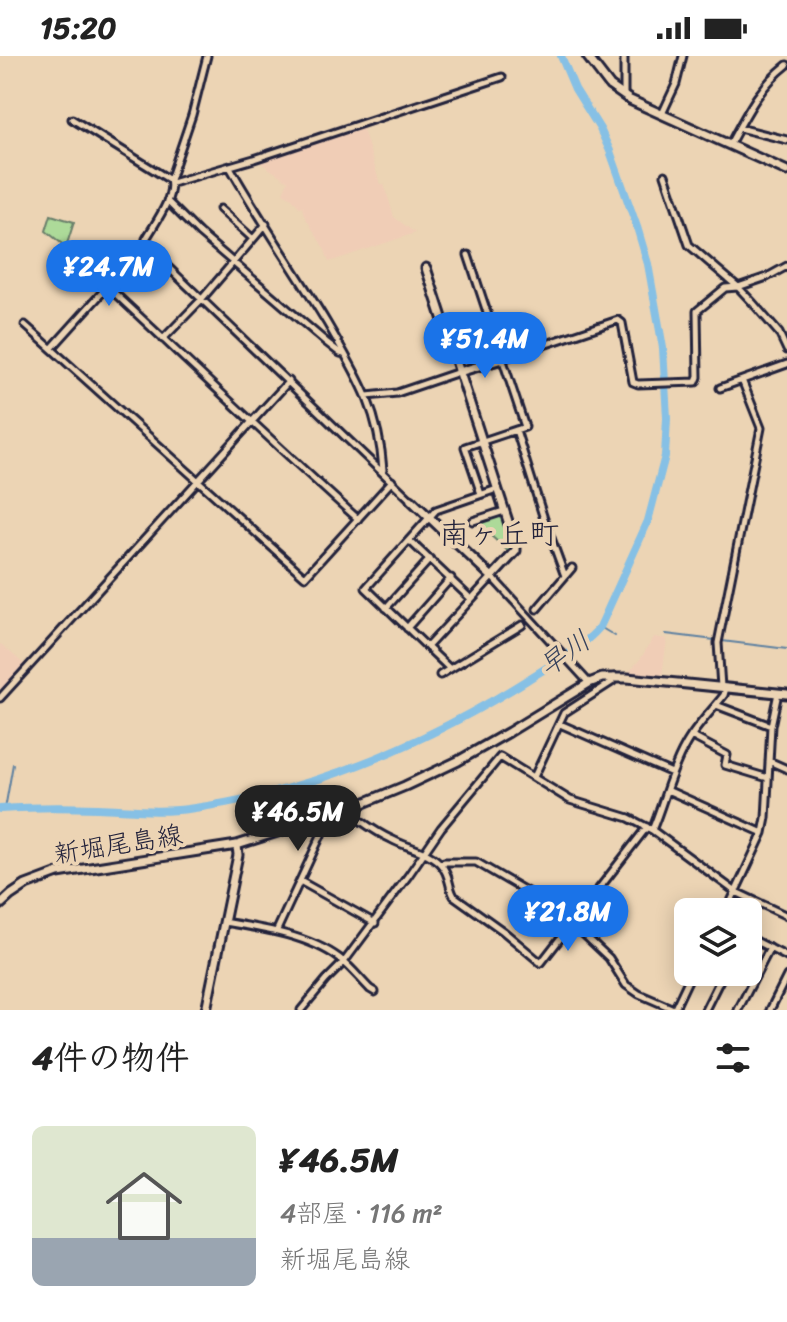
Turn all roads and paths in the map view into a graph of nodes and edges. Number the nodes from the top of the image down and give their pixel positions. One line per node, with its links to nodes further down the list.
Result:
1 (207, 56): 16 (street)
2 (587, 56): 7 (main road)
3 (624, 56): 7 (street)
4 (683, 56): 8 (street)
5 (787, 65): 10 (street)
6 (502, 77): 13 (street)
7 (624, 96): 8 (main road)
8 (662, 114): 12 (main road)
9 (72, 119): 16 (street)
10 (739, 128): 11 (street); 12 (street)
11 (787, 140)
12 (730, 144): 14 (main road)
13 (230, 167): 16 (street); 19 (street)
14 (787, 171)
15 (665, 175): 28 (street)
16 (171, 181): 17 (street)
17 (167, 201): 21 (street); 24 (street)
18 (220, 209): 20 (street)
19 (266, 224): 20 (street); 34 (street)
20 (252, 238): 24 (street)
21 (145, 245): 27 (street); 29 (street)
22 (468, 255): 35 (street)
23 (79, 260): 27 (street)
24 (233, 261): 29 (street); 34 (street)
25 (787, 266): 28 (street)
26 (426, 268): 37 (main road)
27 (108, 287): 31 (street); 32 (street)
28 (738, 287): 33 (street); 35 (street)
29 (201, 300): 31 (street); 39 (street)
30 (25, 325): 32 (street)
31 (163, 339): 42 (street)
32 (52, 348): 46 (street)
33 (787, 350)
34 (345, 354): 41 (street)
35 (502, 359): 37 (main road); 43 (street)
36 (787, 364): 38 (street)
37 (459, 372): 41 (street); 44 (main road)
38 (742, 380): 40 (street); 71 (street)
39 (289, 381): 42 (street); 45 (street)
40 (720, 388)
41 (367, 396): 45 (street)
42 (251, 422): 46 (street); 53 (street)
43 (516, 430): 44 (street); 58 (street)
44 (482, 441): 48 (main road); 49 (street)
45 (383, 471): 47 (street)
46 (197, 481): 53 (street); 73 (street)
47 (392, 481): 50 (street); 53 (street)
48 (497, 489): 49 (street); 51 (main road)
49 (481, 494): 52 (street)
50 (411, 500): 52 (main road)
51 (504, 511): 54 (street); 59 (main road)
52 (430, 517): 55 (street); 59 (main road)
53 (358, 519)
54 (473, 521)
55 (409, 540): 56 (street); 62 (street)
56 (430, 559): 60 (street); 62 (street)
57 (572, 568): 58 (street)
58 (565, 576): 63 (street)
59 (492, 577): 61 (street); 70 (street)
60 (451, 578): 61 (street); 65 (street)
61 (471, 599): 66 (street)
62 (386, 608): 65 (street)
63 (537, 609)
64 (522, 625): 67 (street)
65 (407, 628): 66 (street)
66 (427, 647): 67 (street)
67 (450, 669): 68 (street)
68 (440, 675)
69 (614, 677): 70 (main road, 新堀尾島線); 71 (main road, 新堀尾島線); 75 (street)
70 (589, 683): 86 (main road, 新堀尾島線)
71 (724, 688): 72 (main road, 新堀尾島線); 74 (street)
72 (783, 693): 76 (street)
73 (0, 698)
74 (716, 705): 76 (street); 77 (street)
75 (560, 724): 80 (street); 81 (street)
76 (771, 726): 78 (street)
77 (691, 736): 80 (street); 82 (street)
78 (769, 761): 79 (street); 82 (street)
79 (787, 769)
80 (672, 773): 83 (street)
81 (534, 777): 84 (street); 87 (street)
82 (768, 778): 85 (street)
83 (667, 790): 84 (street); 85 (street)
84 (650, 828): 90 (street); 96 (street)
85 (763, 833): 90 (street)
86 (237, 845): 92 (main road, 新堀尾島線); 94 (main road)
87 (423, 853): 88 (street); 89 (street); 95 (street)
88 (441, 864): 96 (street); 96 (street)
89 (300, 881): 95 (street); 97 (street)
90 (736, 892): 91 (street); 93 (street)
91 (733, 898)
92 (0, 905)
93 (787, 916)
94 (224, 922): 97 (street); 106 (main road)
95 (375, 923): 101 (street)
96 (573, 924): 108 (street)
97 (277, 930): 101 (street)
98 (762, 944): 99 (street)
99 (770, 948): 100 (street); 110 (street)
100 (787, 957)
101 (344, 962): 105 (street); 107 (street)
102 (787, 976): 111 (street)
103 (686, 986): 108 (street)
104 (717, 986): 109 (street)
105 (375, 992)
106 (206, 1010)
107 (301, 1010)
108 (675, 1010)
109 (705, 1010)
110 (738, 1010)
111 (770, 1010)

